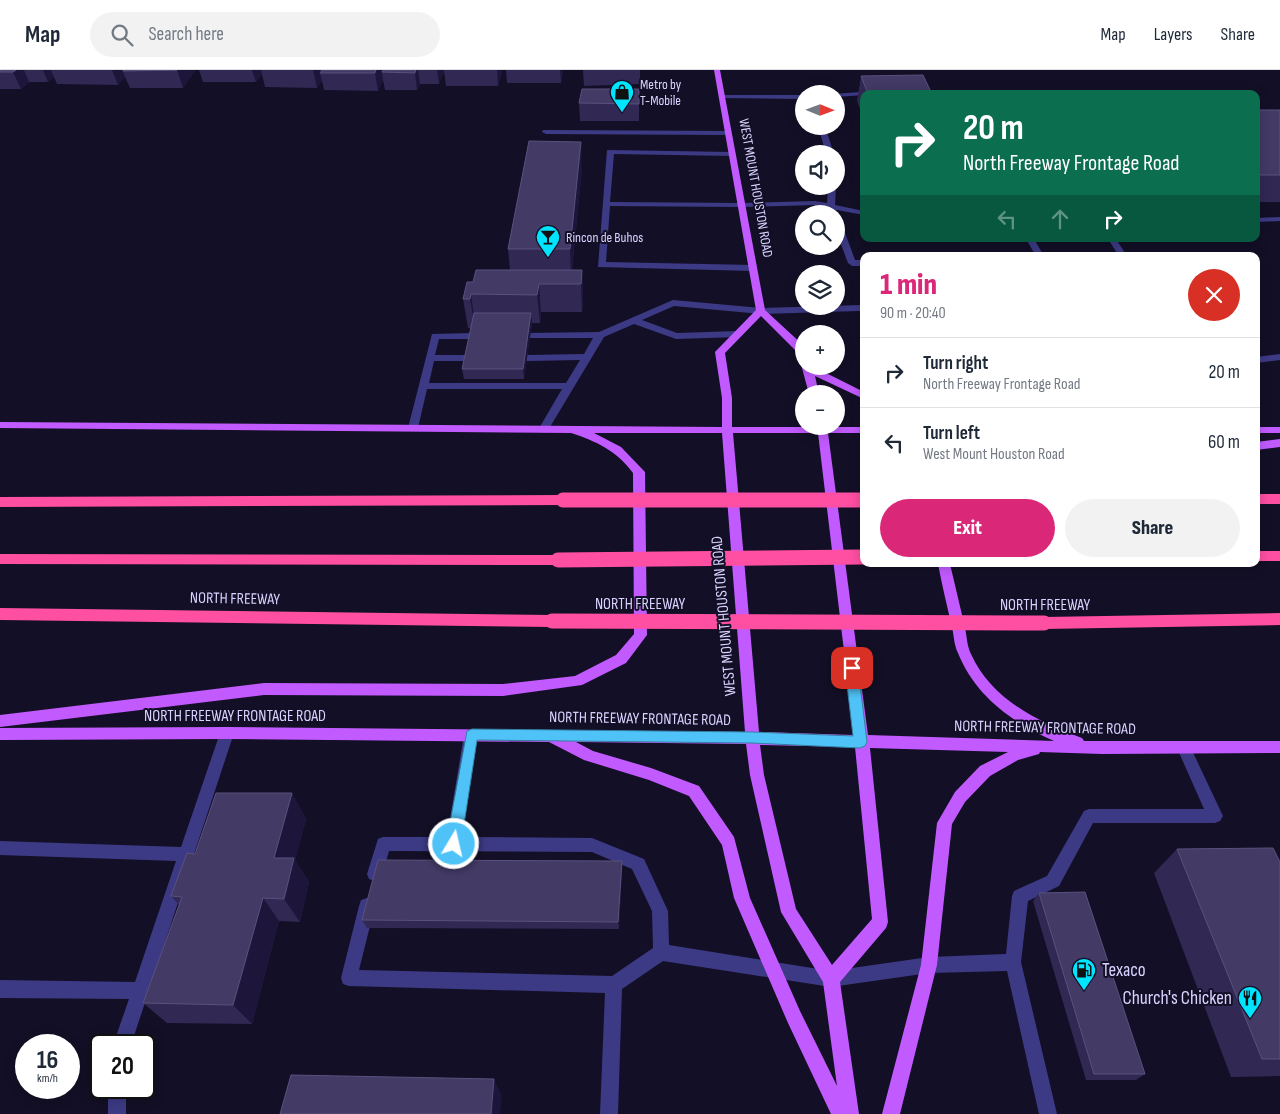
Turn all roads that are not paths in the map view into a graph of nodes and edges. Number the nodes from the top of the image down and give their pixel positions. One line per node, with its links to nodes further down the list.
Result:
1 (717, 70): 4 (main road, WEST MOUNT HOUSTON ROAD)
2 (845, 94): 3 (lane)
3 (860, 94)
4 (722, 97): 5 (lane); 8 (main road, WEST MOUNT HOUSTON ROAD)
5 (795, 97)
6 (546, 132): 7 (lane)
7 (639, 132): 8 (lane); 9 (lane)
8 (728, 133): 10 (main road, WEST MOUNT HOUSTON ROAD)
9 (636, 152): 10 (lane); 11 (lane)
10 (732, 154): 12 (main road, WEST MOUNT HOUSTON ROAD)
11 (606, 204): 12 (lane); 20 (lane)
12 (741, 205): 13 (lane); 20 (main road, WEST MOUNT HOUSTON ROAD)
13 (820, 205)
14 (845, 211): 15 (lane)
15 (860, 213)
16 (1260, 220): 17 (lane)
17 (1280, 220)
18 (845, 244): 19 (lane)
19 (860, 263)
20 (753, 268): 22 (main road, WEST MOUNT HOUSTON ROAD)
21 (860, 310): 22 (lane)
22 (760, 312): 23 (lane); 24 (main road, WEST MOUNT HOUSTON ROAD); 28 (main road)
23 (636, 321): 24 (lane); 25 (lane)
24 (738, 334): 48 (main road, WEST MOUNT HOUSTON ROAD)
25 (600, 335): 27 (lane); 33 (lane)
26 (473, 336): 30 (lane)
27 (530, 336)
28 (795, 344)
29 (1280, 357): 34 (lane)
30 (430, 358): 31 (lane); 36 (lane)
31 (468, 358)
32 (527, 358): 33 (lane)
33 (587, 358): 37 (lane)
34 (1260, 360)
35 (820, 375): 38 (main road)
36 (423, 386): 37 (lane); 40 (lane)
37 (569, 386): 43 (lane)
38 (860, 394)
39 (0, 425): 40 (main road)
40 (413, 428): 43 (main road)
41 (795, 429): 48 (main road)
42 (845, 429): 45 (main road)
43 (542, 430): 44 (main road)
44 (570, 430): 48 (main road); 63 (main road)
45 (860, 430)
46 (1260, 430): 47 (main road)
47 (1280, 430)
48 (727, 431): 68 (main road, WEST MOUNT HOUSTON ROAD)
49 (824, 435): 69 (main road)
50 (1280, 443): 51 (main road)
51 (1260, 446)
52 (1260, 499): 53 (highway)
53 (1280, 499)
54 (860, 500): 55 (highway, bridge)
55 (0, 502)
56 (1260, 556): 57 (highway)
57 (1280, 556)
58 (860, 557): 59 (highway, bridge)
59 (0, 559)
60 (945, 567): 72 (main road)
61 (0, 614): 62 (highway, NORTH FREEWAY, bridge)
62 (1280, 619)
63 (0, 721)
64 (228, 733): 65 (main road, NORTH FREEWAY FRONTAGE ROAD); 66 (main road, NORTH FREEWAY FRONTAGE ROAD); 76 (lane)
65 (0, 734)
66 (472, 735): 67 (main road, NORTH FREEWAY FRONTAGE ROAD); 74 (lane)
67 (551, 736): 68 (main road, NORTH FREEWAY FRONTAGE ROAD); 80 (main road)
68 (752, 738): 69 (main road, NORTH FREEWAY FRONTAGE ROAD); 81 (main road, WEST MOUNT HOUSTON ROAD)
69 (860, 742): 70 (main road, NORTH FREEWAY FRONTAGE ROAD); 81 (main road)
70 (1048, 746): 72 (main road, NORTH FREEWAY FRONTAGE ROAD); 79 (main road)
71 (1280, 747): 73 (main road, NORTH FREEWAY FRONTAGE ROAD)
72 (1102, 748): 73 (main road, NORTH FREEWAY FRONTAGE ROAD)
73 (1184, 748): 78 (lane)
74 (454, 844): 77 (lane); 82 (lane)
75 (0, 848): 76 (lane)
76 (186, 854): 84 (lane)
77 (661, 952): 80 (lane); 82 (lane)
78 (1013, 962): 79 (lane); 92 (lane)
79 (929, 965): 81 (lane); 91 (main road)
80 (774, 970): 81 (lane); 89 (main road)
81 (831, 979): 90 (main road, WEST MOUNT HOUSTON ROAD)
82 (614, 985): 88 (lane)
83 (0, 989): 84 (lane)
84 (140, 991): 85 (lane)
85 (126, 1034)
86 (117, 1099): 87 (lane)
87 (117, 1114)
88 (609, 1114)
89 (841, 1114)
90 (850, 1114)
91 (891, 1114)
92 (1048, 1114)

